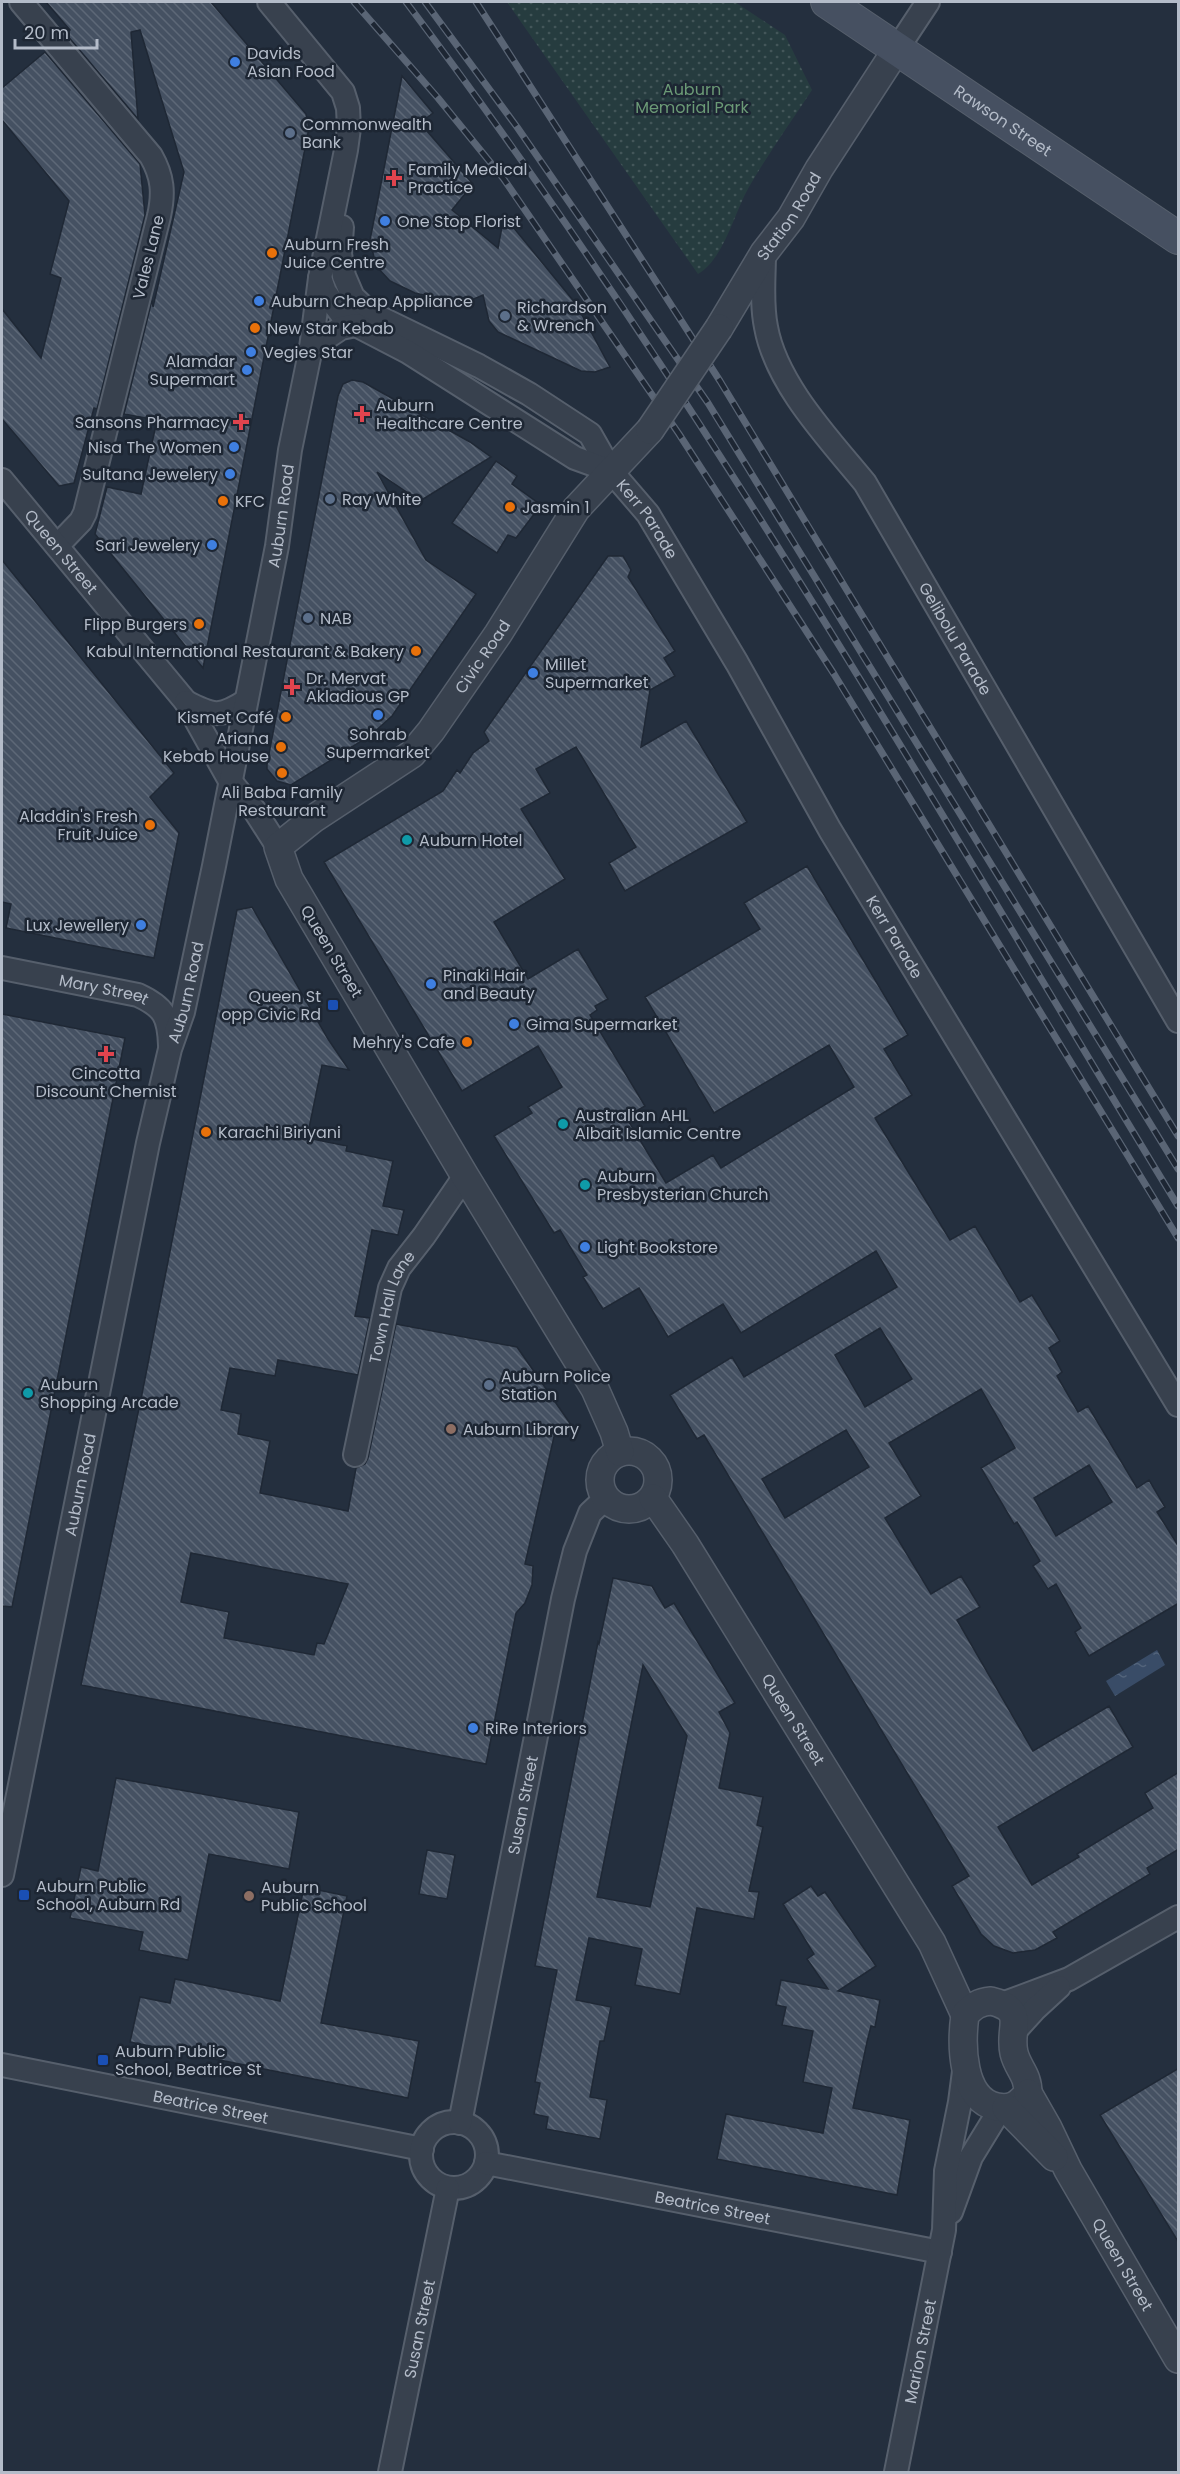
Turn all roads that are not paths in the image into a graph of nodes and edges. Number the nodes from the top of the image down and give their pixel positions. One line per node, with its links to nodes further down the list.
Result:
1 (21, 2): 15 (street, Vales Lane)
2 (269, 2): 6 (street, Auburn Road)
3 (827, 2): 5 (main road, Rawson Street)
4 (928, 2): 5 (street, Station Road)
5 (897, 49): 7 (main road, Rawson Street); 8 (street, Station Road)
6 (339, 187): 9 (street, Auburn Road); 13 (street, Kerr Parade)
7 (1179, 238)
8 (764, 253): 12 (street, Station Road, bridge); 21 (street, Gelibolu Parade)
9 (321, 278): 10 (street, Kerr Parade); 11 (street, Auburn Road)
10 (356, 324): 11 (street); 13 (street, Kerr Parade)
11 (311, 348): 16 (street, Auburn Road)
12 (650, 430): 13 (street, Civic Road)
13 (611, 471): 19 (street, Civic Road); 24 (street, Kerr Parade)
14 (2, 480): 15 (street, Queen Street)
15 (57, 546): 17 (street, Queen Street)
16 (246, 700): 17 (street); 18 (street, Auburn Road)
17 (186, 702): 18 (street, Queen Street)
18 (230, 781): 19 (street, Queen Street); 22 (street, Auburn Road)
19 (278, 847): 23 (street, Queen Street)
20 (2, 968): 22 (street, Mary Street)
21 (1179, 1021)
22 (170, 1049): 29 (street, Auburn Road)
23 (465, 1176): 25 (street, Queen Street); 26 (street, Town Hall Lane)
24 (1179, 1405)
25 (620, 1452): 27 (street); 28 (street)
26 (355, 1455)
27 (606, 1498): 28 (street); 38 (street, Susan Street)
28 (653, 1498): 32 (street, Queen Street)
29 (2, 1875)
30 (1179, 1917): 31 (street)
31 (1069, 1978): 32 (street); 33 (street)
32 (983, 2007): 33 (street, Queen Street); 34 (street, Queen Street)
33 (1015, 2031): 36 (street, Queen Street)
34 (965, 2063): 37 (street, Queen Street); 43 (street, Marion Street)
35 (2, 2065): 39 (street, Beatrice Street)
36 (1028, 2093): 37 (street); 41 (street, Queen Street)
37 (1004, 2108): 41 (street, Queen Street); 43 (street, Marion Street)
38 (460, 2123): 39 (street); 40 (street)
39 (422, 2149): 42 (street)
40 (486, 2163): 42 (street); 43 (street, Beatrice Street)
41 (1068, 2170): 44 (street, Queen Street)
42 (447, 2188): 45 (street, Susan Street)
43 (942, 2241): 46 (street, Marion Street)
44 (1179, 2359)
45 (390, 2472)
46 (896, 2472)

